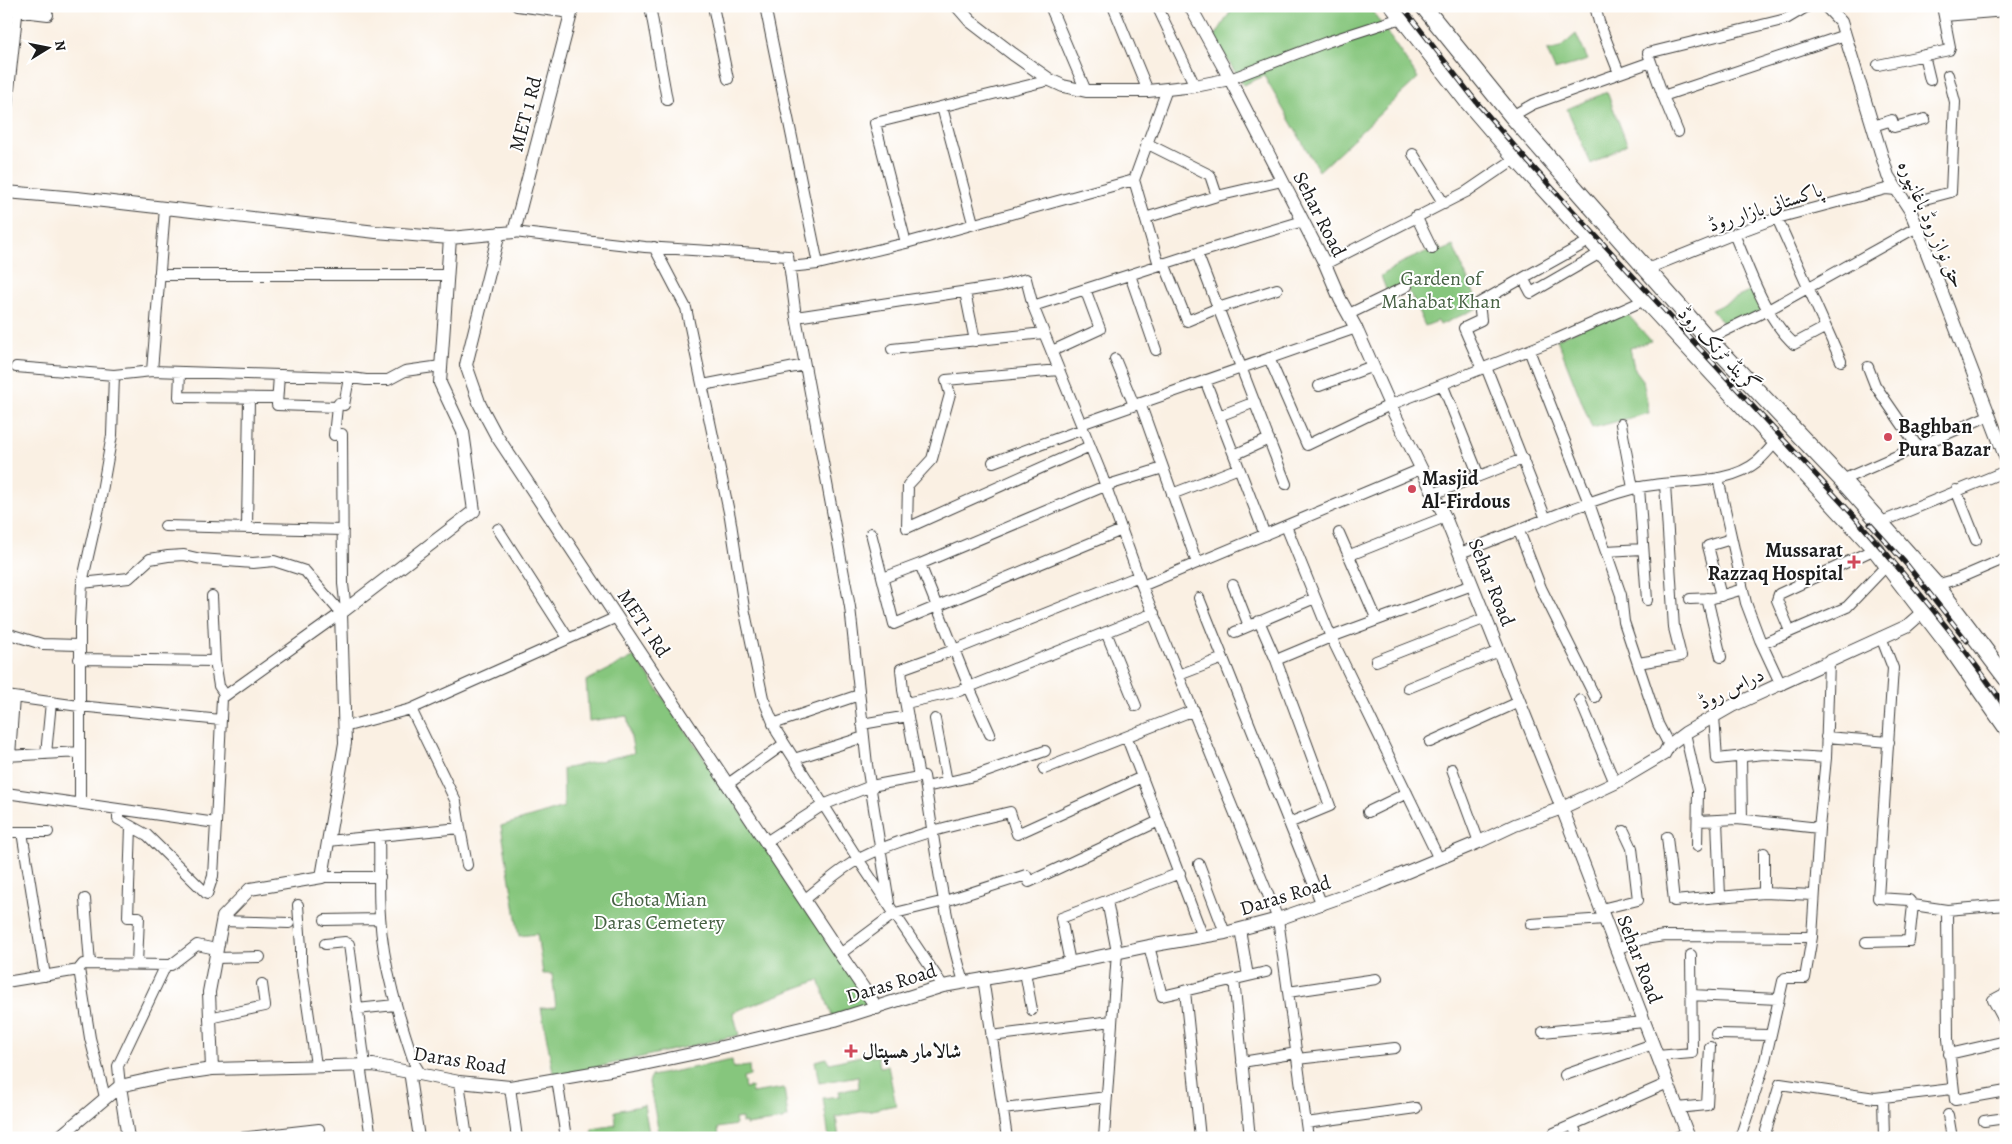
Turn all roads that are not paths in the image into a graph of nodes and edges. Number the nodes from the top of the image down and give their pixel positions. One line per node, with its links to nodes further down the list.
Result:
1 (517, 6): 16 (street)
2 (650, 6): 36 (street)
3 (713, 6): 27 (street)
4 (765, 6): 70 (street)
5 (957, 6): 29 (street)
6 (1050, 6): 33 (street)
7 (1113, 6): 34 (street)
8 (1157, 6): 31 (street)
9 (1190, 6): 28 (street, Sehar Road)
10 (1423, 6): 39 (main road, گرینڈ ٹرنک روڈ)
11 (1595, 6): 25 (street)
12 (1808, 6): 23 (street)
13 (1826, 6): 21 (street, حق نواز روڈ باغانپورہ)
14 (18, 9): 15 (street); 20 (street); 38 (street)
15 (6, 10)
16 (572, 10): 60 (street, MET 1 Rd)
17 (1943, 11): 18 (street); 22 (street)
18 (2006, 11)
19 (1397, 12): 28 (street); 45 (main road, گرینڈ ٹرنک روڈ)
20 (48, 15)
21 (1845, 35): 35 (street); 41 (street, حق نواز روڈ باغانپورہ)
22 (1924, 55): 24 (street); 30 (street)
23 (1651, 62): 25 (street); 35 (street)
24 (1878, 65)
25 (1619, 73): 39 (street)
26 (1948, 75): 52 (street)
27 (728, 79)
28 (1230, 79): 31 (street); 47 (street, Sehar Road)
29 (1050, 80): 33 (street); 37 (street)
30 (1930, 80)
31 (1196, 86): 32 (street)
32 (1167, 89): 34 (street); 43 (street)
33 (1086, 91): 34 (street)
34 (1148, 91)
35 (1663, 96): 42 (street)
36 (667, 100)
37 (942, 107): 58 (street); 65 (street)
38 (6, 116)
39 (1512, 116): 74 (main road, گرینڈ ٹرنک روڈ)
40 (1925, 118): 41 (street)
41 (1873, 126): 48 (street, حق نواز روڈ باغانپورہ)
42 (1678, 132)
43 (1146, 143): 46 (street); 50 (street)
44 (1413, 154): 51 (street)
45 (1516, 158): 51 (street); 64 (main road, گرینڈ ٹرنک روڈ)
46 (1134, 180): 55 (street); 58 (street)
47 (1282, 181): 50 (street); 57 (street, Sehar Road)
48 (1896, 190): 52 (street, حق نواز روڈ باغانپورہ); 56 (street, پاکستانی بازار روڈ)
49 (6, 192): 53 (street)
50 (1217, 196): 55 (street)
51 (1444, 204): 54 (street)
52 (1906, 204): 59 (street, حق نواز روڈ باغانپورہ)
53 (164, 208): 63 (street); 75 (street)
54 (1416, 216): 67 (street); 72 (street)
55 (1145, 218): 71 (street)
56 (1777, 218): 62 (street, پاکستانی بازار روڈ); 80 (street)
57 (1303, 221): 69 (street); 72 (street, Sehar Road)
58 (973, 223): 65 (street)
59 (1917, 227): 80 (street); 125 (street, حق نواز روڈ باغانپورہ)
60 (514, 232): 61 (street); 66 (street)
61 (499, 233): 63 (street); 194 (street, MET 1 Rd)
62 (1734, 234): 74 (street, پاکستانی بازار روڈ); 87 (street)
63 (450, 238): 76 (street)
64 (1591, 240): 68 (main road, گرینڈ ٹرنک روڈ); 78 (street)
65 (906, 242): 70 (street)
66 (654, 247): 73 (street); 116 (street)
67 (1432, 249)
68 (1602, 252): 78 (street); 84 (main road, گرینڈ ٹرنک روڈ)
69 (1197, 253): 71 (street); 86 (street)
70 (818, 264): 73 (street)
71 (1161, 264): 77 (street); 86 (street)
72 (1325, 264): 88 (street, Sehar Road)
73 (789, 267): 89 (street)
74 (1647, 269): 93 (main road, گرینڈ ٹرنک روڈ)
75 (159, 275): 76 (street); 110 (street)
76 (447, 275): 103 (street)
77 (1130, 275): 81 (street); 96 (street)
78 (1523, 278): 108 (street)
79 (1407, 286): 88 (street)
80 (1808, 286): 87 (street); 90 (street)
81 (1085, 289): 85 (street); 98 (street)
82 (1276, 289): 86 (street)
83 (965, 292): 85 (street); 89 (street); 94 (street)
84 (1645, 300): 97 (street); 130 (main road, گرینڈ ٹرنک روڈ)
85 (1033, 306): 92 (street)
86 (1218, 308): 106 (street)
87 (1768, 310): 90 (street); 93 (street)
88 (1349, 314): 91 (street, Sehar Road)
89 (796, 317): 102 (street)
90 (1826, 327): 101 (street)
91 (1356, 328): 99 (street); 104 (street, Sehar Road)
92 (1044, 333): 94 (street); 98 (street)
93 (1708, 339): 143 (main road, گرینڈ ٹرنک روڈ)
94 (975, 341): 95 (street)
95 (892, 349)
96 (1156, 350)
97 (1529, 350): 108 (street); 151 (street)
98 (1052, 352): 109 (street)
99 (1269, 358): 106 (street); 123 (street)
100 (1115, 359): 122 (street)
101 (1841, 360)
102 (805, 365): 116 (street); 224 (street)
103 (441, 366): 114 (street); 192 (street)
104 (1373, 366): 117 (street); 123 (street, Sehar Road)
105 (16, 367): 112 (street)
106 (1242, 367): 115 (street); 121 (street)
107 (1868, 367): 132 (street)
108 (1484, 368): 118 (street); 134 (street)
109 (1059, 370): 128 (street); 131 (street)
110 (152, 372): 111 (street); 112 (street)
111 (180, 372): 113 (street); 119 (street)
112 (114, 375): 178 (street)
113 (279, 375): 114 (street); 120 (street)
114 (349, 378): 124 (street)
115 (1205, 380): 122 (street); 126 (street)
116 (703, 385): 239 (street)
117 (1319, 386)
118 (1443, 386): 123 (street); 141 (street)
119 (249, 398): 120 (street); 157 (street)
120 (277, 398): 124 (street)
121 (1255, 402): 126 (street); 129 (street)
122 (1137, 404): 128 (street); 137 (street)
123 (1390, 405): 139 (street, Sehar Road)
124 (337, 406): 159 (street)
125 (1990, 415): 132 (street); 135 (street, حق نواز روڈ باغانپورہ)
126 (1219, 416): 133 (street)
127 (1621, 424): 147 (street)
128 (1082, 427): 131 (street); 136 (street)
129 (1269, 439): 133 (street); 144 (street)
130 (1776, 442): 142 (street); 168 (main road, گرینڈ ٹرنک روڈ)
131 (1090, 446): 146 (street)
132 (1917, 446): 143 (street)
133 (1234, 455): 138 (street)
134 (1523, 459): 141 (street); 153 (street)
135 (2006, 459)
136 (993, 462)
137 (1163, 468): 146 (street); 149 (street)
138 (1239, 468): 149 (street); 164 (street)
139 (1421, 469): 150 (street, Sehar Road); 156 (street)
140 (2006, 472): 148 (street)
141 (1479, 476): 150 (street)
142 (1718, 478): 145 (street); 165 (street)
143 (1842, 480): 154 (main road, گرینڈ ٹرنک روڈ)
144 (1286, 484)
145 (1666, 484): 147 (street); 217 (street)
146 (1105, 486): 160 (street); 174 (street)
147 (1636, 488): 151 (street); 167 (street)
148 (1956, 490): 154 (street); 166 (street)
149 (1172, 494): 173 (street)
150 (1433, 494): 152 (street, Sehar Road)
151 (1589, 503): 153 (street); 169 (street)
152 (1445, 516): 170 (street, Sehar Road); 171 (street)
153 (1546, 519): 161 (street)
154 (1879, 522): 181 (main road, گرینڈ ٹرنک روڈ)
155 (165, 526): 157 (street)
156 (1286, 526): 164 (street); 186 (street)
157 (247, 528): 159 (street)
158 (498, 529): 205 (street)
159 (342, 530): 192 (street)
160 (1122, 530): 177 (street); 190 (street)
161 (1519, 531): 170 (street); 225 (street)
162 (1339, 533): 171 (street)
163 (871, 534): 176 (street)
164 (1264, 535): 173 (street)
165 (1731, 539): 182 (street); 184 (street)
166 (1976, 540)
167 (1643, 549): 169 (street); 189 (street)
168 (1875, 549): 175 (main road, گرینڈ ٹرنک روڈ); 201 (street)
169 (1606, 550): 217 (street)
170 (1460, 553): 180 (street, Sehar Road)
171 (1350, 555): 196 (street)
172 (2006, 558): 181 (street)
173 (1197, 563): 177 (street)
174 (920, 564): 176 (street); 190 (street)
175 (1887, 565): 191 (main road, گرینڈ ٹرنک روڈ); 201 (street)
176 (883, 578): 190 (street)
177 (1141, 581): 193 (street); 208 (street)
178 (82, 583): 192 (street); 207 (street)
179 (1233, 585): 198 (street)
180 (1472, 585): 195 (street, Sehar Road); 196 (street)
181 (1936, 585): 219 (main road, گرینڈ ٹرنک روڈ)
182 (1743, 589): 184 (street); 206 (street)
183 (212, 596): 214 (street)
184 (1721, 596): 187 (street)
185 (1200, 598): 211 (street)
186 (1315, 598): 197 (street); 203 (street)
187 (1707, 598): 188 (street); 210 (street)
188 (1690, 599)
189 (1647, 600)
190 (937, 608): 208 (street)
191 (1924, 611): 204 (street, دراس روڈ); 242 (main road, گرینڈ ٹرنک روڈ)
192 (344, 612): 223 (street); 241 (street)
193 (1154, 613): 199 (street); 218 (street)
194 (617, 617): 205 (street); 265 (street, MET 1 Rd)
195 (1486, 618): 209 (street, Sehar Road); 215 (street)
196 (1377, 620): 203 (street)
197 (1259, 621): 198 (street); 213 (street)
198 (1249, 626): 200 (street)
199 (1106, 632): 221 (street); 232 (street)
200 (1235, 632)
201 (1790, 632): 206 (street)
202 (6, 633): 207 (street)
203 (1331, 637): 213 (street); 269 (street)
204 (1881, 637): 216 (street, دراس روڈ); 249 (street)
205 (568, 638): 233 (street)
206 (1762, 644): 220 (street)
207 (80, 645): 212 (street)
208 (954, 650): 221 (street); 230 (street)
209 (1499, 651): 222 (street); 229 (street, Sehar Road)
210 (1721, 657)
211 (1223, 658): 218 (street); 280 (street)
212 (79, 659): 214 (street); 231 (street)
213 (1276, 660): 280 (street)
214 (215, 661): 223 (street)
215 (1376, 661)
216 (1829, 662): 220 (street, دراس روڈ); 246 (street)
217 (1638, 663): 251 (street)
218 (1179, 675): 234 (street)
219 (2006, 678)
220 (1781, 684): 236 (street, دراس روڈ)
221 (969, 687): 230 (street); 244 (street)
222 (1408, 688)
223 (226, 695): 238 (street)
224 (859, 695): 239 (street); 240 (street)
225 (1595, 696)
226 (10, 697): 228 (street); 255 (street)
227 (1580, 700): 264 (street)
228 (51, 702): 231 (street); 254 (street)
229 (1519, 702): 248 (street); 272 (street, Sehar Road)
230 (906, 703): 235 (street)
231 (79, 706): 238 (street); 253 (street)
232 (1136, 706)
233 (411, 709): 241 (street); 282 (street)
234 (1194, 710): 247 (street); 320 (street)
235 (908, 716): 240 (street); 261 (street)
236 (1714, 716): 243 (street, دراس روڈ); 256 (street)
237 (935, 719): 263 (street)
238 (221, 720): 279 (street)
239 (773, 724): 250 (street)
240 (862, 724): 245 (street)
241 (344, 727): 291 (street)
242 (2006, 727)
243 (1685, 733): 251 (street, دراس روڈ); 278 (street)
244 (990, 734)
245 (864, 736): 258 (street); 266 (street)
246 (1826, 737): 249 (street); 257 (street)
247 (1127, 738): 259 (street); 262 (street)
248 (1430, 742)
249 (1889, 742): 314 (street)
250 (784, 744): 258 (street); 265 (street)
251 (1669, 746): 264 (street, دراس روڈ)
252 (1045, 751): 263 (street)
253 (80, 752): 254 (street); 270 (street)
254 (46, 754): 255 (street)
255 (8, 756)
256 (1741, 756): 257 (street); 275 (street)
257 (1826, 758): 283 (street)
258 (794, 760): 271 (street)
259 (1044, 770)
260 (1452, 770): 293 (street)
261 (919, 777): 266 (street); 267 (street)
262 (1142, 778): 277 (street); 284 (street)
263 (947, 782): 267 (street)
264 (1615, 783): 272 (street, دراس روڈ)
265 (728, 784): 292 (street, MET 1 Rd)
266 (871, 786): 271 (street); 295 (street)
267 (926, 787): 284 (street)
268 (6, 793): 270 (street)
269 (1407, 793): 274 (street); 298 (street)
270 (80, 804): 273 (street)
271 (823, 805): 292 (street); 297 (street)
272 (1562, 808): 293 (street, Daras Road); 318 (street, Sehar Road)
273 (118, 809): 279 (street); 281 (street)
274 (1368, 812)
275 (1742, 819): 276 (street); 283 (street)
276 (1717, 820): 278 (street); 306 (street)
277 (1159, 821): 301 (street); 309 (street)
278 (1698, 821): 294 (street)
279 (216, 823): 281 (street)
280 (1289, 823): 313 (street)
281 (131, 826): 340 (street)
282 (460, 828): 289 (street); 300 (street)
283 (1819, 828): 305 (street)
284 (933, 831): 295 (street); 309 (street)
285 (1624, 831): 318 (street)
286 (6, 832): 287 (street)
287 (22, 832): 288 (street); 345 (street)
288 (48, 832)
289 (379, 836): 291 (street); 303 (street)
290 (1667, 837): 306 (street)
291 (328, 841): 302 (street)
292 (766, 842): 308 (street, MET 1 Rd)
293 (1479, 842): 298 (street, Daras Road)
294 (1697, 846)
295 (880, 850): 297 (street); 311 (street)
296 (1764, 853): 304 (street)
297 (858, 859): 308 (street); 311 (street)
298 (1439, 859): 313 (street, Daras Road)
299 (1199, 864): 326 (street)
300 (466, 865)
301 (1180, 874): 310 (street); 327 (street)
302 (322, 877): 303 (street); 322 (street)
303 (380, 877): 319 (street)
304 (1764, 893): 305 (street); 306 (street)
305 (1814, 895): 328 (street)
306 (1720, 897)
307 (85, 899): 339 (street)
308 (804, 900): 335 (street, MET 1 Rd)
309 (945, 901): 317 (street); 351 (street)
310 (1108, 901): 333 (street); 338 (street)
311 (889, 903): 317 (street)
312 (298, 905): 379 (street)
313 (1322, 905): 320 (street, Daras Road)
314 (1914, 905): 316 (street); 329 (street)
315 (2006, 905): 316 (street)
316 (1947, 910): 375 (street)
317 (895, 914): 335 (street); 353 (street)
318 (1603, 914): 324 (street); 332 (street, Sehar Road)
319 (380, 919): 321 (street); 359 (street)
320 (1278, 919): 325 (street, Daras Road); 355 (street)
321 (325, 920)
322 (222, 922): 323 (street); 334 (street)
323 (289, 923)
324 (1531, 924)
325 (1240, 928): 326 (street, Daras Road); 346 (street)
326 (1225, 932): 327 (street, Daras Road)
327 (1203, 937): 331 (street, Daras Road)
328 (1812, 937): 332 (street); 358 (street)
329 (1866, 942)
330 (325, 944): 361 (street)
331 (1149, 946): 333 (street, Daras Road); 354 (street)
332 (1616, 949): 365 (street, Sehar Road)
333 (1117, 952): 338 (street, Daras Road); 364 (street)
334 (216, 954): 337 (street); 341 (street); 363 (street)
335 (840, 954): 360 (street, MET 1 Rd)
336 (1691, 955): 357 (street)
337 (260, 957)
338 (1070, 963): 343 (street, Daras Road)
339 (90, 964): 340 (street); 342 (street)
340 (137, 964): 341 (street)
341 (166, 964): 388 (street)
342 (79, 970): 345 (street); 388 (street)
343 (1025, 972): 347 (street, Daras Road); 362 (street)
344 (1266, 972): 346 (street)
345 (45, 976): 350 (street)
346 (1248, 976): 348 (street)
347 (983, 978): 351 (street, Daras Road); 370 (street)
348 (1234, 979): 354 (street); 377 (street)
349 (1376, 979): 355 (street)
350 (7, 980)
351 (964, 982): 353 (street, Daras Road)
352 (262, 984): 363 (street)
353 (943, 986): 360 (street, Daras Road)
354 (1185, 991): 414 (street)
355 (1288, 992): 376 (street)
356 (2006, 993): 366 (street)
357 (1691, 995): 358 (street); 374 (street)
358 (1778, 999): 369 (street)
359 (395, 1005): 361 (street); 381 (street)
360 (877, 1008): 383 (street, Daras Road)
361 (357, 1009): 378 (street)
362 (1032, 1010)
363 (209, 1018): 380 (street)
364 (1112, 1021): 370 (street); 390 (street)
365 (1644, 1022): 367 (street); 374 (street, Sehar Road)
366 (2006, 1024)
367 (1543, 1032)
368 (1716, 1034): 369 (street)
369 (1770, 1035): 419 (street)
370 (991, 1036): 394 (street)
371 (2006, 1041): 375 (street)
372 (1710, 1047): 393 (street)
373 (1395, 1048): 376 (street)
374 (1655, 1050): 382 (street); 385 (street, Sehar Road)
375 (1949, 1054): 387 (street)
376 (1297, 1056): 377 (street); 398 (street)
377 (1242, 1062): 415 (street)
378 (363, 1065): 379 (street, Daras Road); 381 (street, Daras Road); 407 (street)
379 (316, 1066): 380 (street, Daras Road)
380 (212, 1069): 388 (street, Daras Road)
381 (415, 1072): 384 (street, Daras Road); 408 (street)
382 (1564, 1075)
383 (557, 1079): 386 (street, Daras Road); 411 (street)
384 (459, 1082): 386 (street, Daras Road); 409 (street)
385 (1668, 1083): 393 (street, Sehar Road); 399 (street)
386 (510, 1087): 410 (street)
387 (1952, 1089): 389 (street); 391 (street)
388 (112, 1092): 404 (street); 405 (street)
389 (2006, 1092)
390 (1107, 1097): 394 (street); 413 (street)
391 (1883, 1097): 401 (street); 420 (street)
392 (1416, 1108): 398 (street)
393 (1677, 1108): 403 (street, Sehar Road)
394 (1003, 1109): 412 (street)
395 (1948, 1115): 421 (street)
396 (2006, 1118): 397 (street)
397 (1984, 1121)
398 (1306, 1123): 416 (street)
399 (1573, 1125): 402 (street); 417 (street)
400 (319, 1129): 406 (street)
401 (1766, 1131)
402 (1554, 1133)
403 (1688, 1135): 418 (street)
404 (58, 1138)
405 (128, 1138)
406 (240, 1138)
407 (371, 1138)
408 (419, 1138)
409 (468, 1138)
410 (517, 1138)
411 (566, 1138)
412 (1007, 1138)
413 (1104, 1138)
414 (1200, 1138)
415 (1250, 1138)
416 (1308, 1138)
417 (1578, 1138)
418 (1675, 1138)
419 (1740, 1138)
420 (1884, 1138)
421 (1952, 1138)

